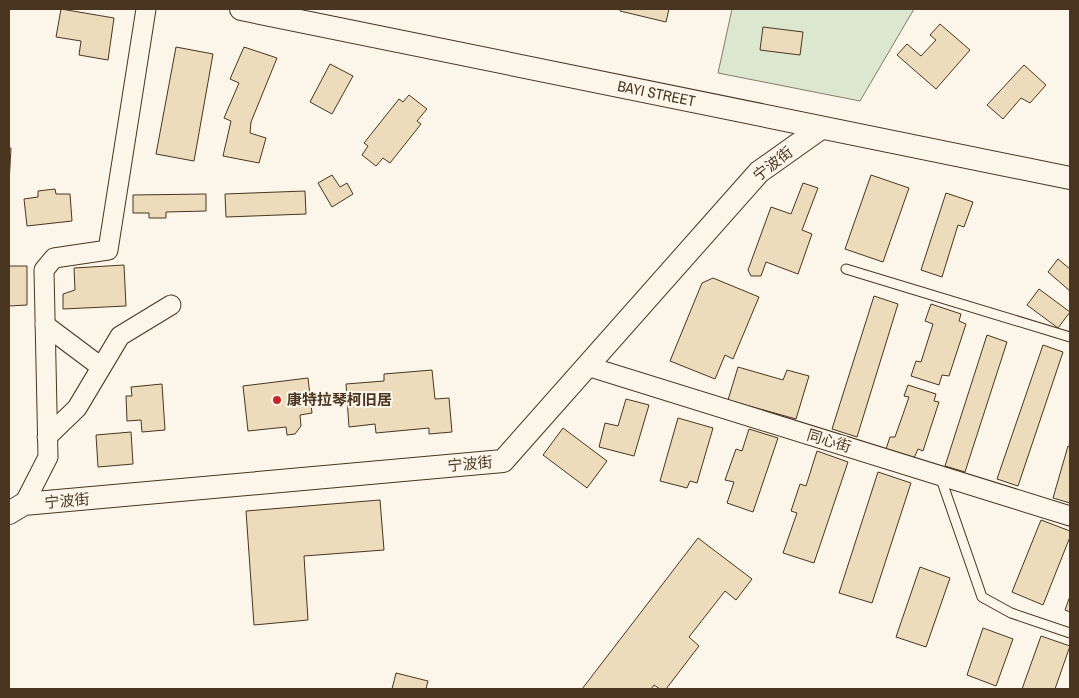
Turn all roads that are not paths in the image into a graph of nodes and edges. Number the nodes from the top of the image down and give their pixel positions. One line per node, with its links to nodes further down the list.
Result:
1 (146, 9): 7 (street)
2 (241, 9): 3 (street, BAYI STREET)
3 (821, 128): 4 (street, BAYI STREET); 9 (street, 宁波街)
4 (1070, 178)
5 (846, 269): 8 (lane)
6 (171, 305): 10 (street)
7 (45, 325): 10 (street); 11 (street)
8 (1070, 337)
9 (587, 366): 12 (street, 同心街); 13 (street, 宁波街)
10 (101, 367): 11 (street)
11 (47, 437): 13 (street)
12 (940, 476): 14 (street, 同心街); 15 (lane)
13 (16, 509)
14 (1070, 516)
15 (1070, 633)

